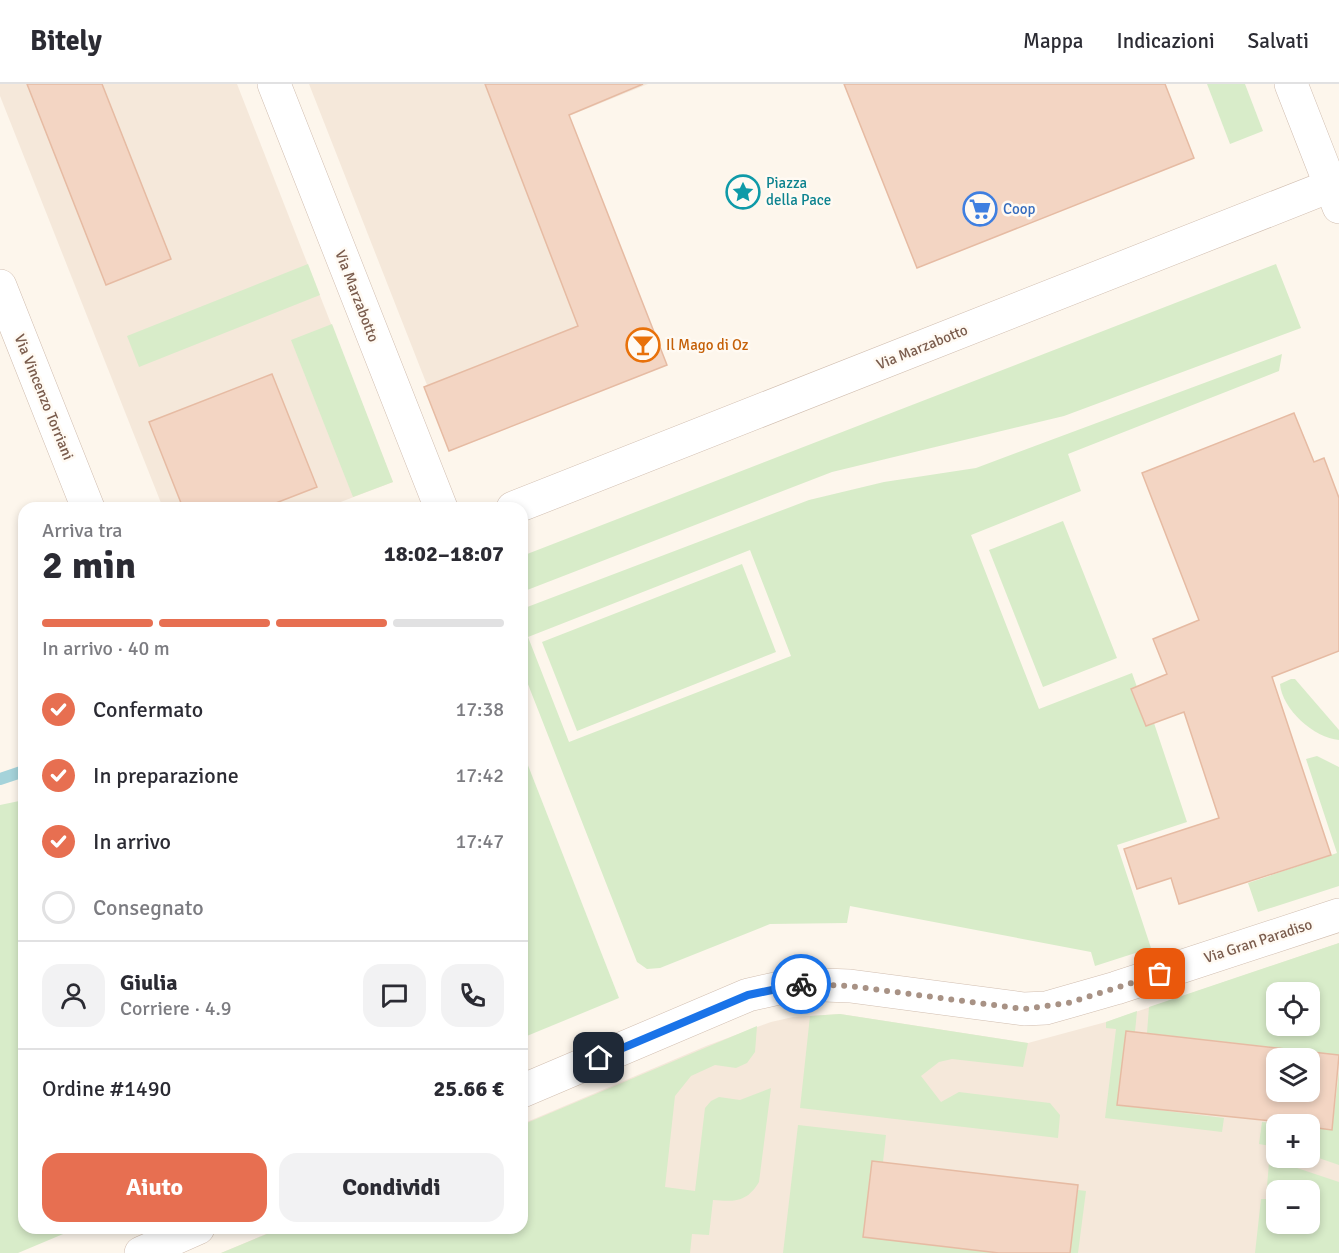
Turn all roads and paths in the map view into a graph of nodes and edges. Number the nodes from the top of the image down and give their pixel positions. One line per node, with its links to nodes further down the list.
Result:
1 (273, 84): 6 (street, Via Marzabotto)
2 (1291, 84): 3 (street)
3 (1335, 197): 7 (street, Via Marzabotto)
4 (0, 286): 5 (street, Via Vincenzo Torriani)
5 (86, 502)
6 (439, 502)
7 (528, 502)
8 (1339, 915): 9 (street, Via Gran Paradiso)
9 (528, 1088)
10 (184, 1234): 11 (street)
11 (141, 1253)

